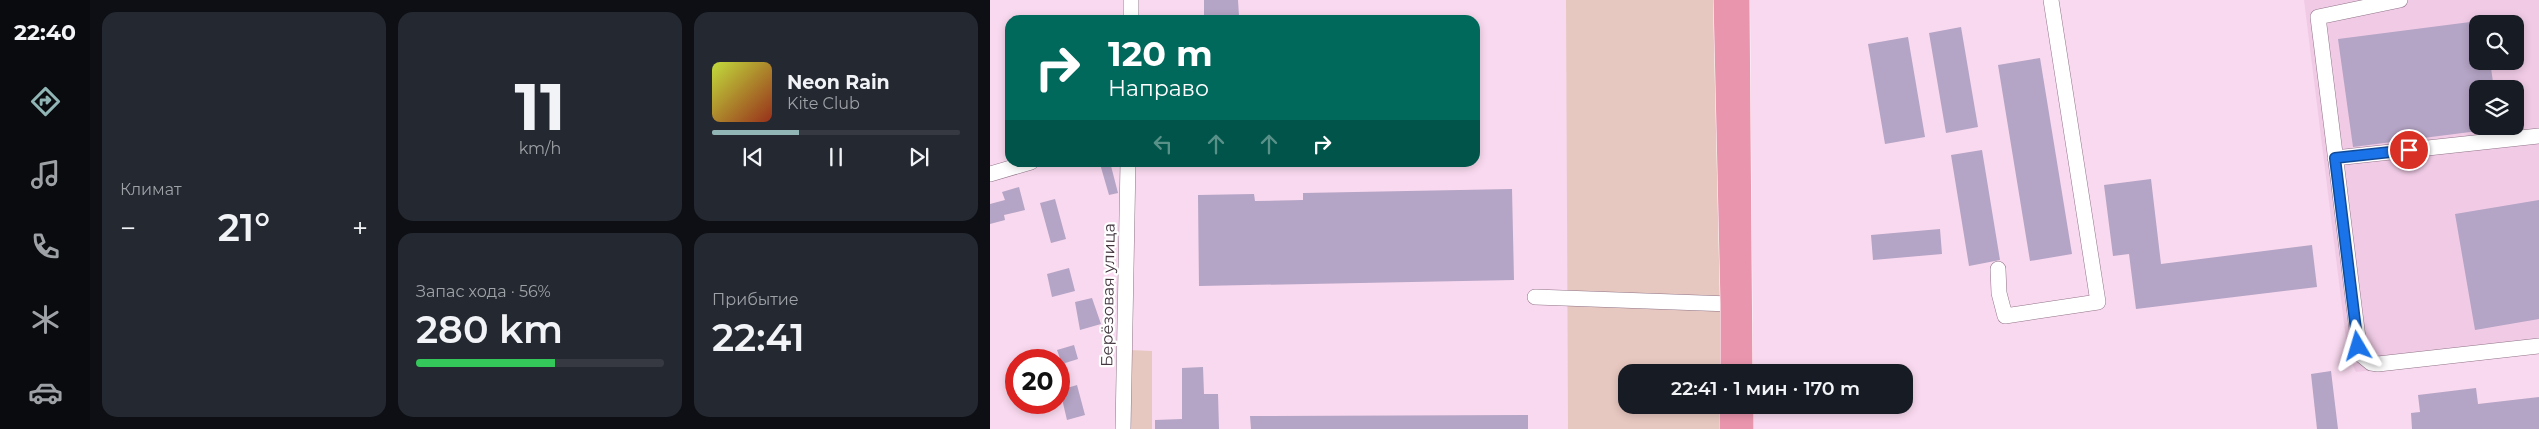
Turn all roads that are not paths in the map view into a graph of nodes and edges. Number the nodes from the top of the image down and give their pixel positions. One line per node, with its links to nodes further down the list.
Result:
1 (1131, 0): 6 (street)
2 (1723, 0): 14 (main road)
3 (1740, 0): 17 (main road)
4 (2051, 0): 12 (street)
5 (2400, 0): 8 (street)
6 (1131, 15)
7 (2539, 136): 8 (street)
8 (2335, 158): 15 (street)
9 (1014, 167): 11 (street)
10 (1128, 167): 20 (street, Берёзовая улица)
11 (990, 174)
12 (1998, 269)
13 (1535, 297): 14 (street)
14 (1730, 304): 16 (main road)
15 (2539, 346)
16 (1730, 364)
17 (1743, 364)
18 (1729, 414): 21 (main road)
19 (1744, 414): 22 (main road)
20 (1123, 429)
21 (1729, 429)
22 (1744, 429)

